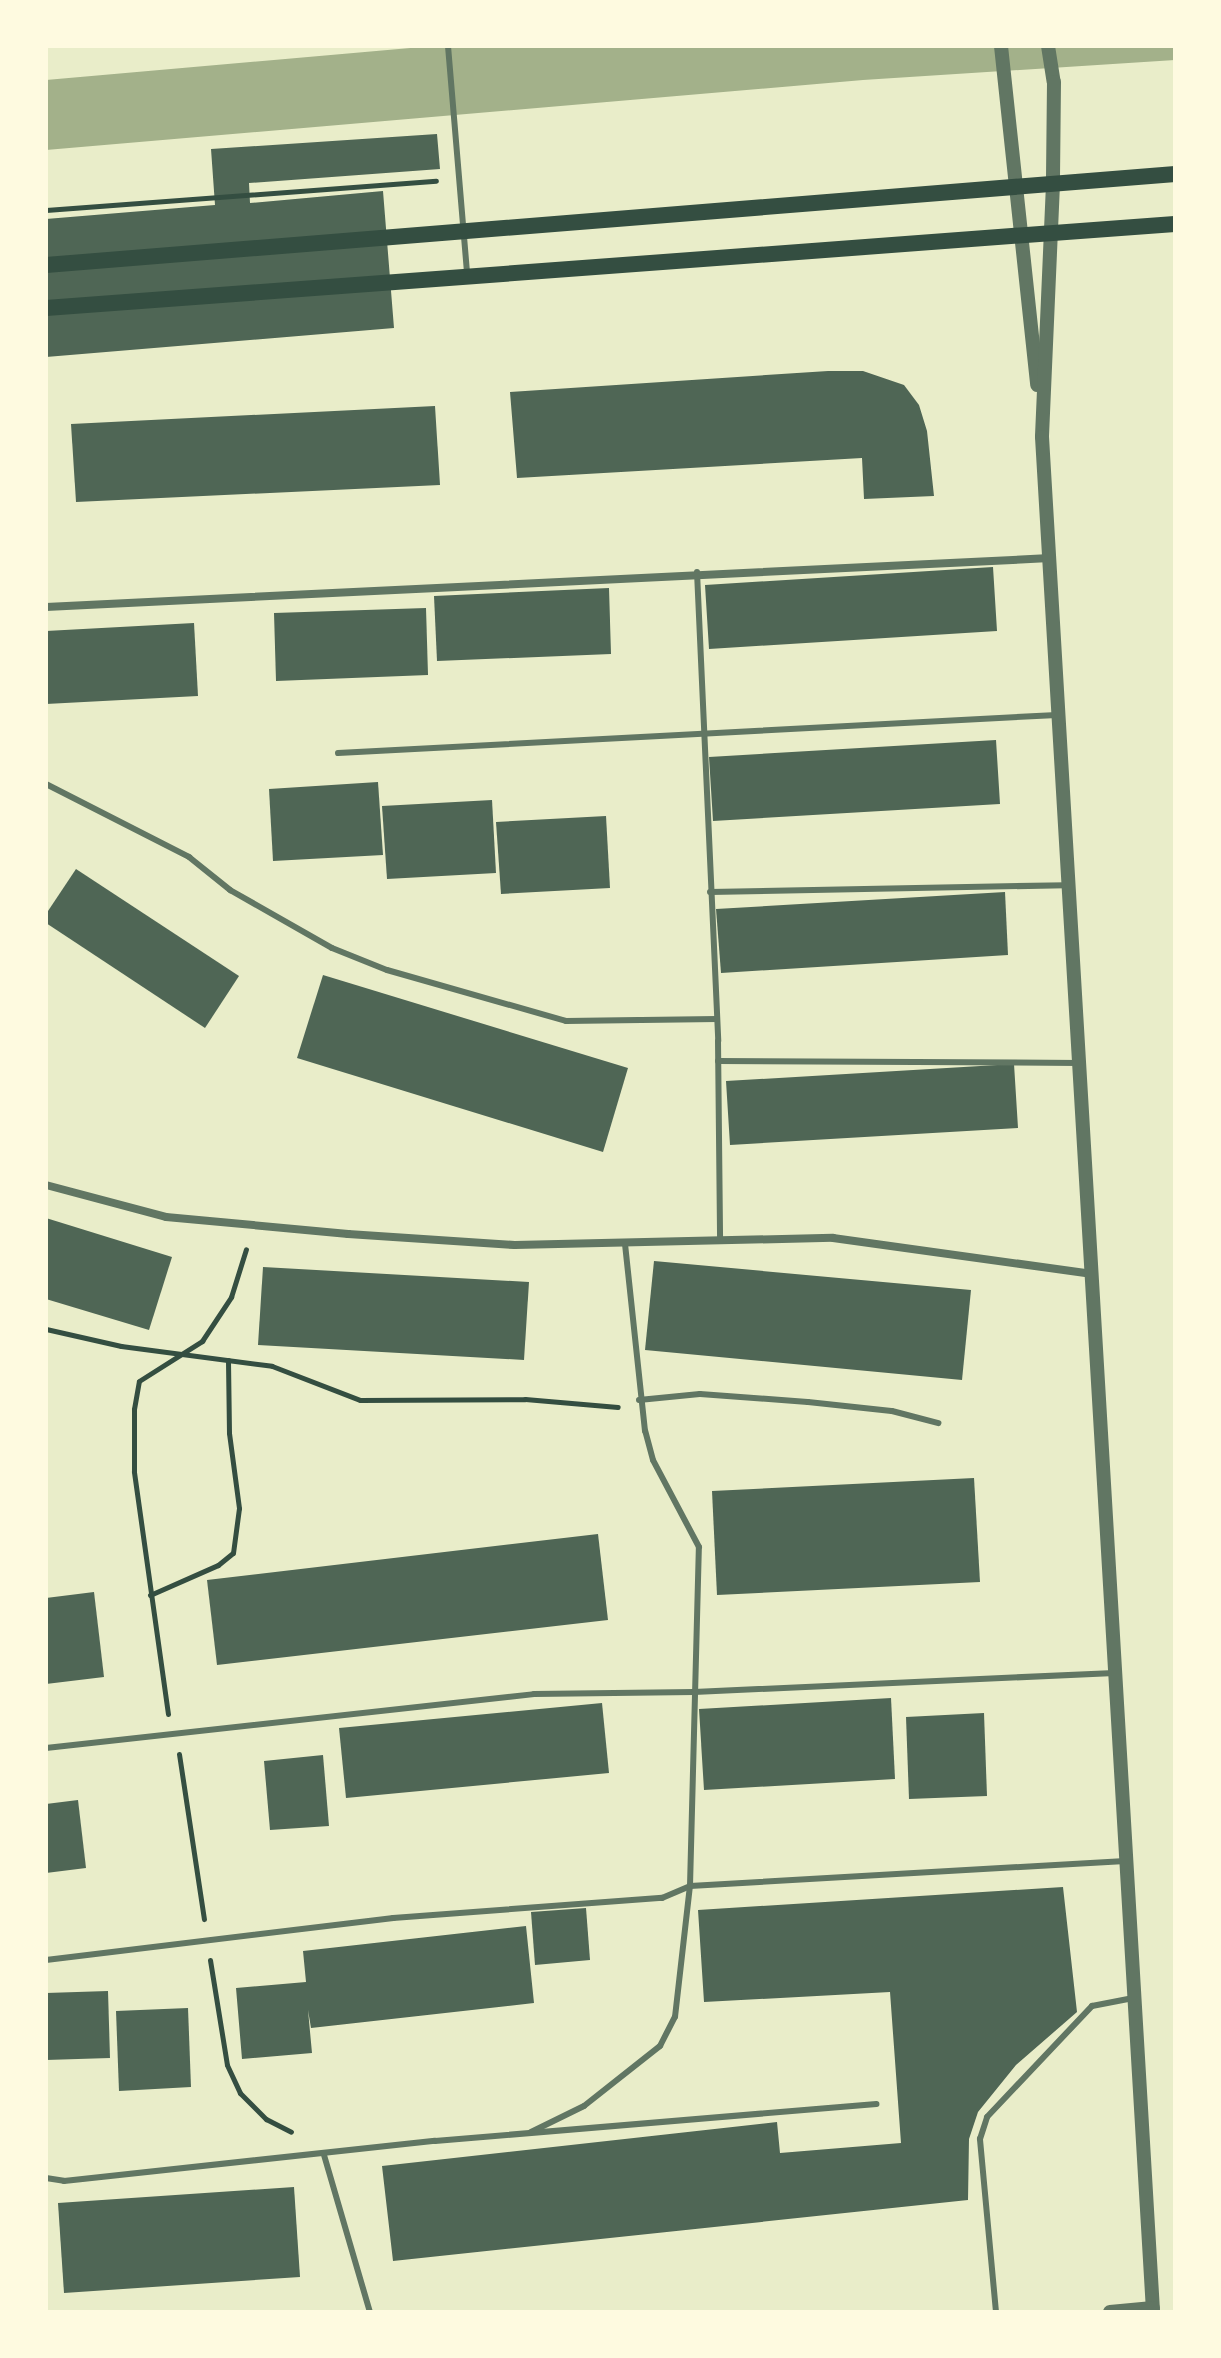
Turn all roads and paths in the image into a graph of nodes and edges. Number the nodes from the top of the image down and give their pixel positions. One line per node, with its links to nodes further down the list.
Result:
1 (448, 46): 5 (lane)
2 (1001, 46): 7 (street)
3 (1048, 46): 6 (street)
4 (1175, 174): 6 (main road)
5 (459, 179): 8 (path); 10 (lane)
6 (1053, 184): 7 (main road); 11 (street)
7 (1017, 187): 10 (main road); 12 (street)
8 (46, 210)
9 (1175, 224): 11 (main road)
10 (464, 230): 13 (main road); 14 (lane)
11 (1052, 235): 12 (main road); 16 (street)
12 (1023, 237): 14 (main road); 16 (street)
13 (46, 265)
14 (467, 277): 15 (main road)
15 (46, 308)
16 (1042, 437): 17 (street)
17 (1050, 558): 18 (street); 20 (street)
18 (697, 572): 19 (street); 21 (lane)
19 (46, 607)
20 (1057, 715): 21 (lane); 24 (street)
21 (702, 733): 22 (lane); 25 (lane)
22 (338, 753)
23 (46, 784): 26 (lane)
24 (1070, 884): 25 (lane); 28 (street)
25 (710, 892): 26 (lane)
26 (717, 1019): 27 (lane)
27 (718, 1061): 28 (lane); 31 (lane)
28 (1079, 1063): 33 (street)
29 (46, 1185): 30 (street)
30 (253, 1225): 32 (street); 35 (path)
31 (720, 1241): 32 (street); 33 (street)
32 (625, 1243): 37 (lane)
33 (1094, 1274): 40 (street)
34 (46, 1329): 35 (path)
35 (183, 1354): 36 (path); 39 (path)
36 (228, 1360): 37 (path); 39 (path)
37 (639, 1400): 38 (lane); 41 (lane)
38 (938, 1423)
39 (150, 1595): 42 (path)
40 (1115, 1673): 41 (lane); 44 (street)
41 (694, 1692): 42 (lane); 45 (lane)
42 (176, 1734): 43 (lane); 46 (path)
43 (46, 1748)
44 (1125, 1861): 45 (lane); 48 (street)
45 (690, 1886): 46 (lane); 50 (lane)
46 (207, 1940): 47 (lane); 51 (path)
47 (46, 1960)
48 (1133, 1998): 53 (street); 55 (lane)
49 (876, 2104): 50 (lane)
50 (528, 2133): 51 (lane)
51 (320, 2155): 52 (lane); 54 (lane)
52 (47, 2179)
53 (1153, 2310): 56 (street)
54 (370, 2312)
55 (996, 2312)
56 (1110, 2312)

